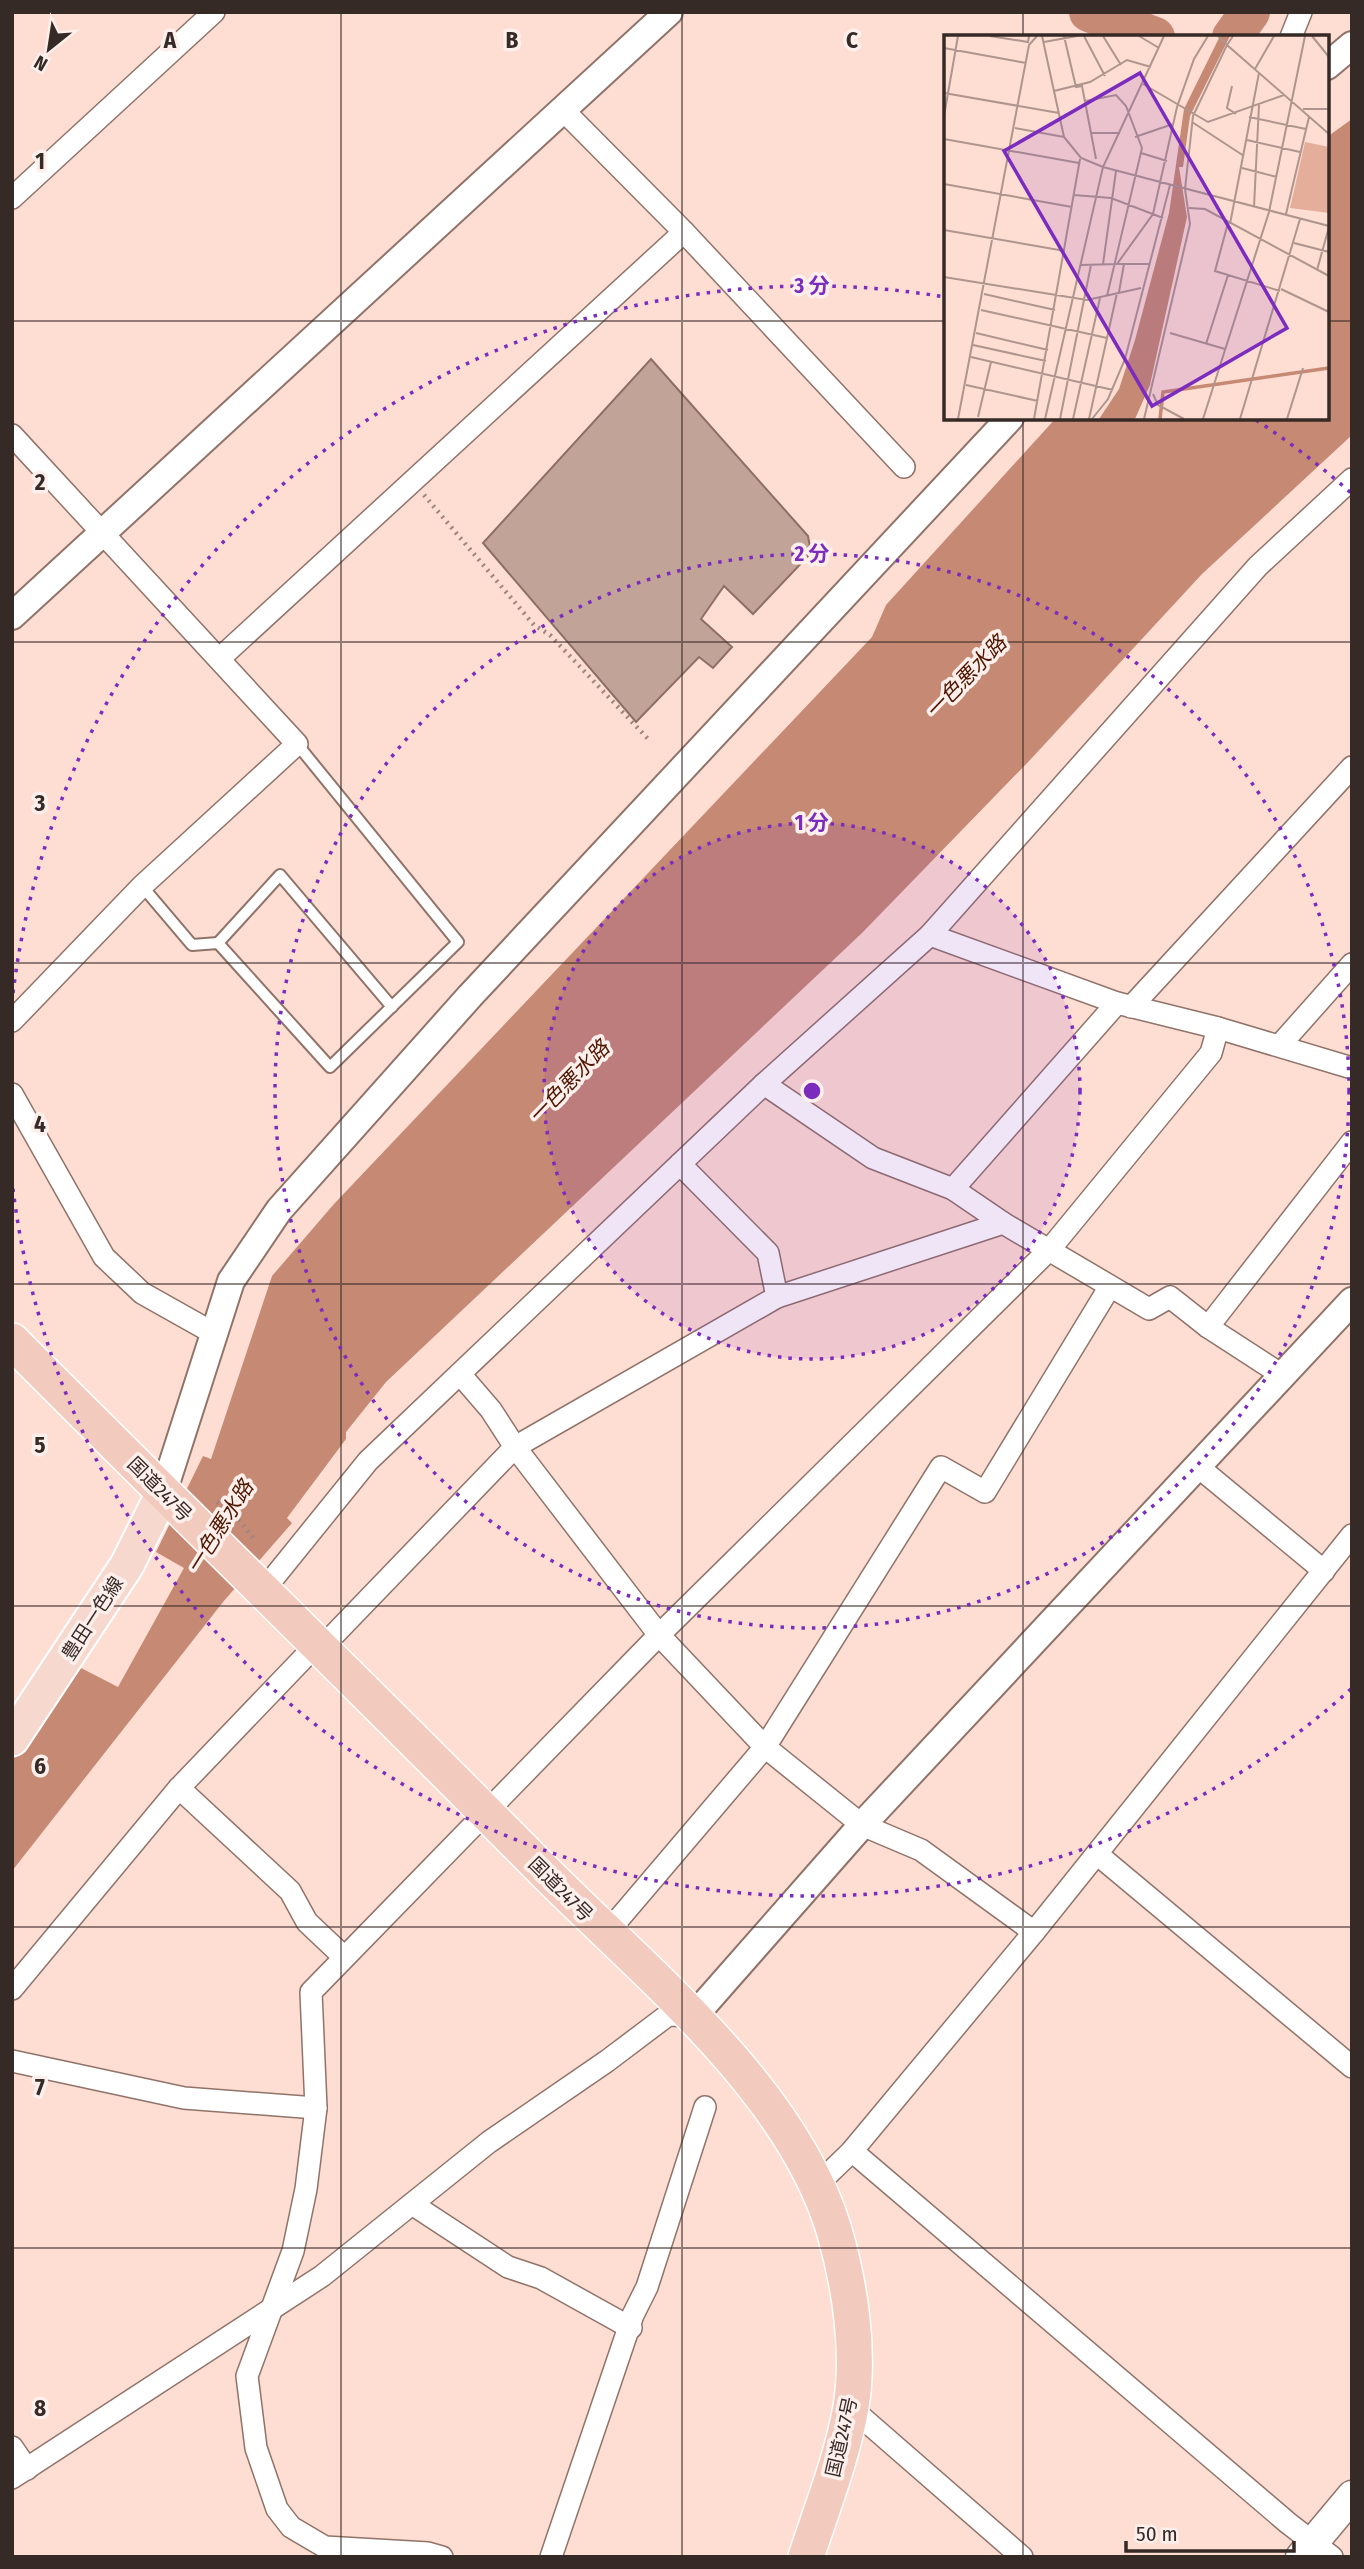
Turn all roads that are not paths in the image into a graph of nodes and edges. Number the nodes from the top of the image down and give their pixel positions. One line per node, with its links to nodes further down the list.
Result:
1 (214, 12): 8 (street)
2 (669, 12): 7 (street)
3 (1301, 12): 4 (street)
4 (1292, 35)
5 (1352, 45): 6 (street)
6 (1329, 64)
7 (563, 110): 9 (street); 14 (street)
8 (12, 198)
9 (684, 232): 12 (street); 16 (street)
10 (1008, 420): 40 (street)
11 (12, 435): 14 (street)
12 (904, 467)
13 (1352, 479): 20 (street)
14 (102, 533): 15 (street); 16 (street)
15 (12, 616)
16 (219, 659): 17 (street)
17 (297, 744): 19 (street); 24 (lane)
18 (1352, 767): 23 (street)
19 (142, 886): 21 (lane); 25 (street)
20 (930, 935): 23 (street); 29 (street)
21 (218, 943): 24 (lane); 24 (lane)
22 (1352, 964): 27 (street)
23 (1124, 1005): 26 (street); 33 (street)
24 (392, 1007)
25 (12, 1021)
26 (1218, 1028): 27 (street); 35 (street)
27 (1280, 1045): 28 (street)
28 (1352, 1068)
29 (764, 1084): 32 (street); 33 (street)
30 (12, 1094): 40 (street)
31 (1352, 1142): 39 (street)
32 (680, 1164): 37 (street); 42 (street)
33 (953, 1189): 34 (street)
34 (1003, 1223): 35 (street); 37 (street)
35 (1050, 1249): 36 (street); 50 (street)
36 (1110, 1288): 39 (street); 53 (street)
37 (777, 1297): 44 (street)
38 (1352, 1301): 43 (street)
39 (1208, 1327): 43 (street)
40 (215, 1334): 46 (street)
41 (12, 1341): 46 (highway, 国道247号)
42 (460, 1374): 44 (street); 49 (street)
43 (1282, 1375): 45 (street)
44 (515, 1447): 50 (street); 51 (street)
45 (1196, 1465): 48 (street); 56 (street)
46 (171, 1501): 49 (highway, 国道247号); 52 (main road, 豊田一色線)
47 (1347, 1550): 48 (street)
48 (1324, 1571): 57 (street)
49 (255, 1584): 51 (highway, 国道247号)
50 (659, 1635): 53 (street); 55 (street)
51 (318, 1643): 54 (street); 55 (highway, 国道247号)
52 (12, 1739)
53 (765, 1747): 56 (street); 59 (street)
54 (179, 1788): 60 (street); 61 (street)
55 (484, 1811): 59 (highway, 国道247号); 60 (street)
56 (862, 1825): 58 (street); 62 (street)
57 (1097, 1854): 58 (street); 64 (street)
58 (1034, 1933): 67 (street)
59 (606, 1934): 62 (highway, 国道247号)
60 (344, 1957): 66 (street)
61 (12, 1989)
62 (694, 2016): 68 (highway, 国道247号); 69 (street)
63 (12, 2061): 66 (street)
64 (1352, 2067)
65 (705, 2107): 71 (street)
66 (316, 2108): 70 (street)
67 (852, 2151): 68 (street); 76 (street)
68 (817, 2185): 72 (highway, 国道247号)
69 (412, 2204): 70 (street); 71 (street)
70 (273, 2305): 74 (street); 77 (street)
71 (631, 2328): 78 (street)
72 (850, 2408): 79 (highway, 国道247号); 80 (street)
73 (12, 2446): 74 (street)
74 (20, 2473)
75 (1352, 2496): 76 (main road)
76 (1316, 2552)
77 (442, 2557)
78 (551, 2557)
79 (806, 2557)
80 (1022, 2557)

